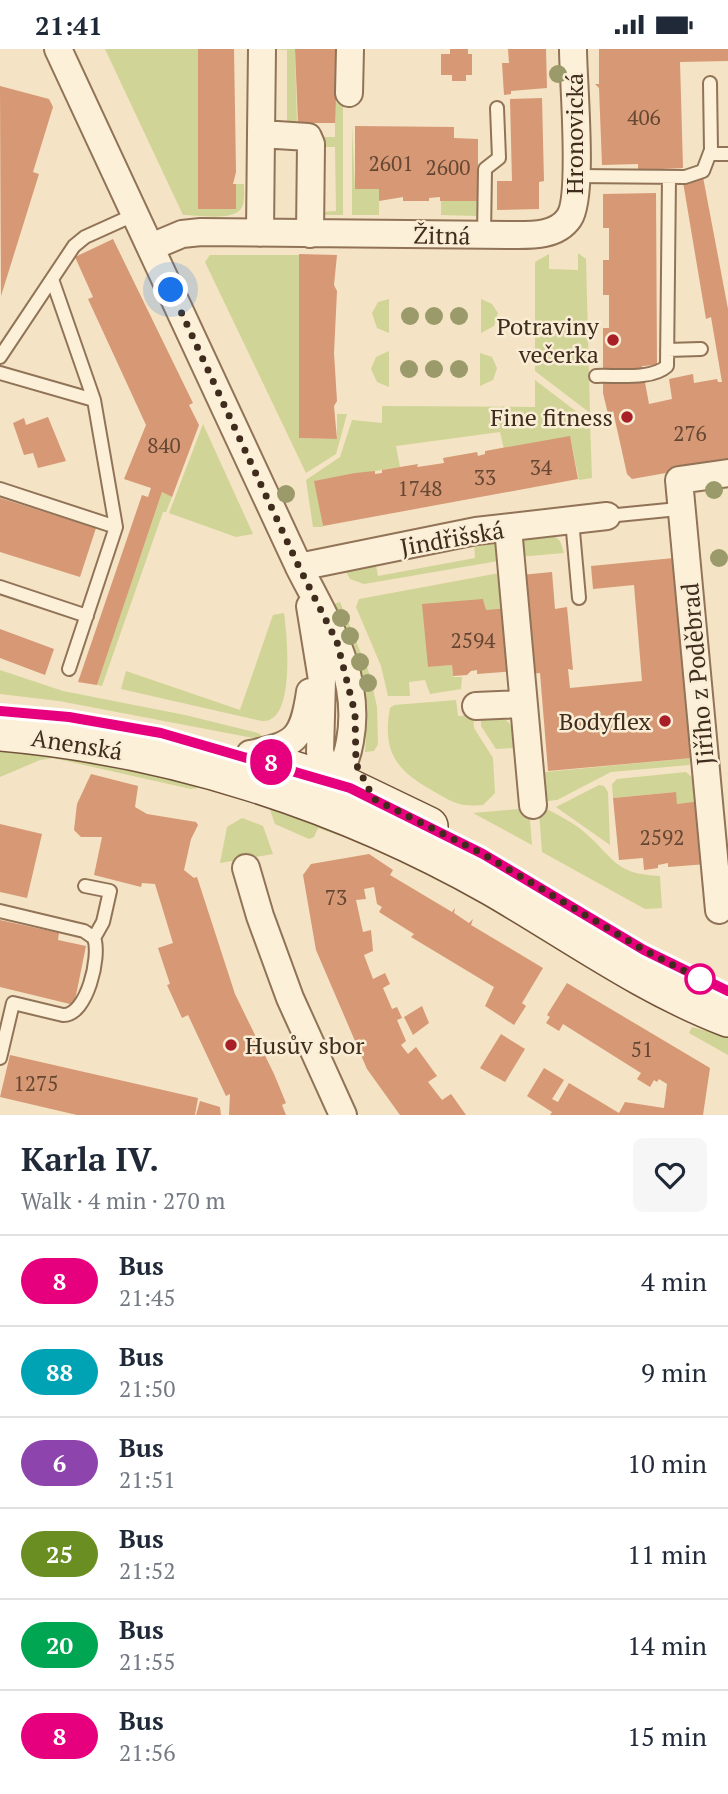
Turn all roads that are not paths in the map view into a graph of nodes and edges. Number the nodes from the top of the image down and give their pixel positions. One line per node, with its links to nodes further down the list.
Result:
1 (58, 49): 13 (street)
2 (262, 49): 8 (street)
3 (350, 49): 6 (street)
4 (573, 49): 11 (street, Hronovická)
5 (710, 83): 9 (lane)
6 (349, 93)
7 (497, 108): 17 (lane)
8 (261, 134): 15 (street); 16 (street)
9 (710, 154): 10 (lane); 12 (lane)
10 (728, 154)
11 (576, 176): 12 (lane); 14 (street, Hronovická)
12 (669, 177): 21 (lane)
13 (136, 215): 18 (street); 19 (lane)
14 (569, 219): 17 (street, Žitná)
15 (260, 233): 16 (street, Žitná); 18 (street, Žitná)
16 (310, 234): 17 (street, Žitná)
17 (497, 235)
18 (151, 247): 33 (street)
19 (52, 279): 22 (lane); 25 (lane)
20 (701, 349): 21 (lane)
21 (667, 350): 24 (lane)
22 (0, 357)
23 (0, 373): 25 (lane)
24 (596, 376)
25 (94, 400): 31 (lane)
26 (728, 473): 50 (street, Jiřího z Poděbrad)
27 (0, 489): 31 (lane)
28 (668, 510): 29 (lane)
29 (607, 516): 30 (street, Jindřišská)
30 (572, 520): 32 (street, Jindřišská); 35 (lane)
31 (116, 527): 36 (lane)
32 (508, 528): 33 (street, Jindřišská); 39 (street)
33 (302, 578): 38 (street); 43 (street); 44 (street)
34 (0, 587): 36 (lane)
35 (579, 598)
36 (87, 616): 37 (lane)
37 (69, 669)
38 (349, 683): 44 (street); 47 (street)
39 (522, 704): 40 (street); 46 (street)
40 (476, 706)
41 (0, 711): 43 (street)
42 (0, 732): 45 (street, Anenská)
43 (245, 755): 44 (street)
44 (330, 781): 45 (street); 47 (street)
45 (264, 787): 47 (street, Anenská)
46 (533, 805)
47 (369, 811): 53 (street); 55 (street)
48 (246, 868): 57 (street)
49 (85, 886): 52 (lane)
50 (719, 910)
51 (0, 911): 52 (lane)
52 (94, 938): 54 (lane)
53 (728, 991)
54 (6, 1001): 56 (lane)
55 (728, 1019)
56 (0, 1058)
57 (343, 1109)

